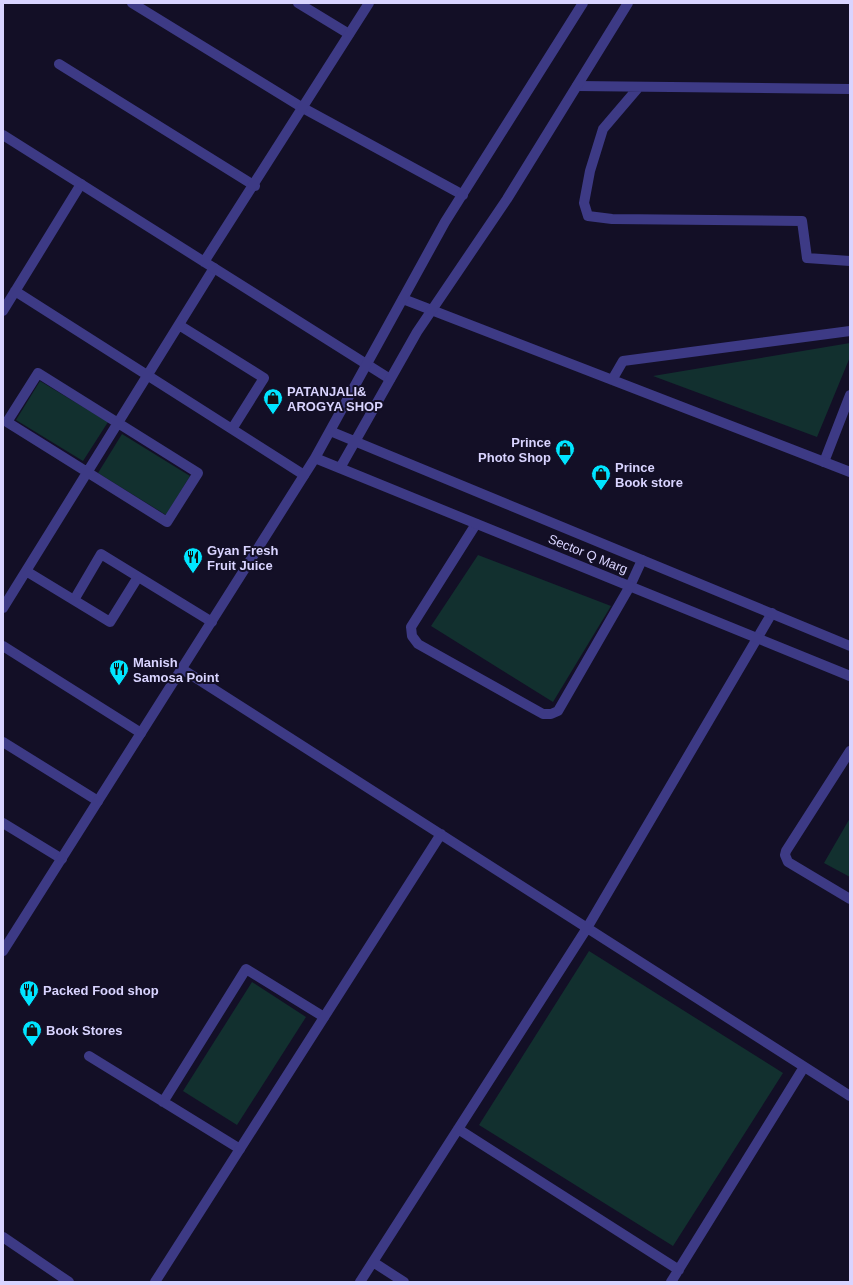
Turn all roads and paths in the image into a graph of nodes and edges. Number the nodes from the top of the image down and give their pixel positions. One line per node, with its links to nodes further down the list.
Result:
1 (132, 3): 11 (street)
2 (298, 3): 6 (street)
3 (369, 3): 6 (street)
4 (583, 3): 15 (street)
5 (628, 3): 8 (street)
6 (350, 34): 11 (street)
7 (59, 64): 14 (street)
8 (577, 86): 9 (street); 22 (street)
9 (638, 88): 10 (street); 16 (street)
10 (850, 89)
11 (303, 108): 14 (street); 15 (street)
12 (3, 135): 13 (street)
13 (81, 184): 17 (street); 19 (street)
14 (255, 186): 17 (street)
15 (463, 194): 20 (street)
16 (850, 261)
17 (204, 262): 18 (street)
18 (214, 268): 23 (street); 25 (street)
19 (15, 291): 21 (street); 26 (street)
20 (403, 299): 22 (street); 25 (street)
21 (3, 310)
22 (432, 310): 27 (street); 28 (street)
23 (178, 325): 26 (street); 31 (street)
24 (850, 331): 28 (street)
25 (367, 365): 27 (street); 32 (street)
26 (148, 375): 30 (street); 31 (street)
27 (390, 379): 33 (street)
28 (612, 380): 35 (street)
29 (850, 395): 35 (street)
30 (118, 423): 37 (street); 37 (street); 37 (street)
31 (232, 429): 39 (street)
32 (330, 431): 33 (street); 34 (street)
33 (354, 441): 36 (street); 41 (street)
34 (315, 458): 36 (street, Sector Q Marg); 39 (street)
35 (824, 462): 38 (street)
36 (340, 468): 40 (street, Sector Q Marg)
37 (87, 472): 42 (street)
38 (850, 472)
39 (304, 475): 48 (street)
40 (476, 524): 44 (street, Sector Q Marg); 44 (street)
41 (642, 560): 44 (street); 47 (street)
42 (26, 571): 45 (street); 46 (street)
43 (138, 577): 45 (street); 45 (street); 48 (street)
44 (630, 586): 49 (street, Sector Q Marg)
45 (74, 600)
46 (3, 608)
47 (772, 614): 49 (street); 51 (street)
48 (212, 622): 52 (street)
49 (759, 639): 53 (street, Sector Q Marg); 62 (street)
50 (3, 646): 54 (street)
51 (850, 646)
52 (182, 669): 54 (street); 59 (street)
53 (850, 676)
54 (141, 733): 57 (street)
55 (3, 742): 57 (street)
56 (850, 751): 61 (street)
57 (98, 801): 60 (street)
58 (3, 823): 60 (street)
59 (441, 834): 62 (street); 64 (street)
60 (62, 859): 63 (street)
61 (850, 899)
62 (587, 928): 66 (street); 69 (street)
63 (4, 947)
64 (324, 1017): 68 (street); 70 (street)
65 (89, 1056): 68 (street)
66 (804, 1066): 67 (street); 73 (street)
67 (850, 1096)
68 (163, 1102): 70 (street)
69 (458, 1129): 72 (street); 73 (street)
70 (240, 1150): 75 (street)
71 (3, 1238): 74 (street)
72 (373, 1262): 76 (street); 77 (street)
73 (679, 1270): 78 (street)
74 (69, 1282)
75 (155, 1282)
76 (360, 1282)
77 (404, 1282)
78 (672, 1282)

